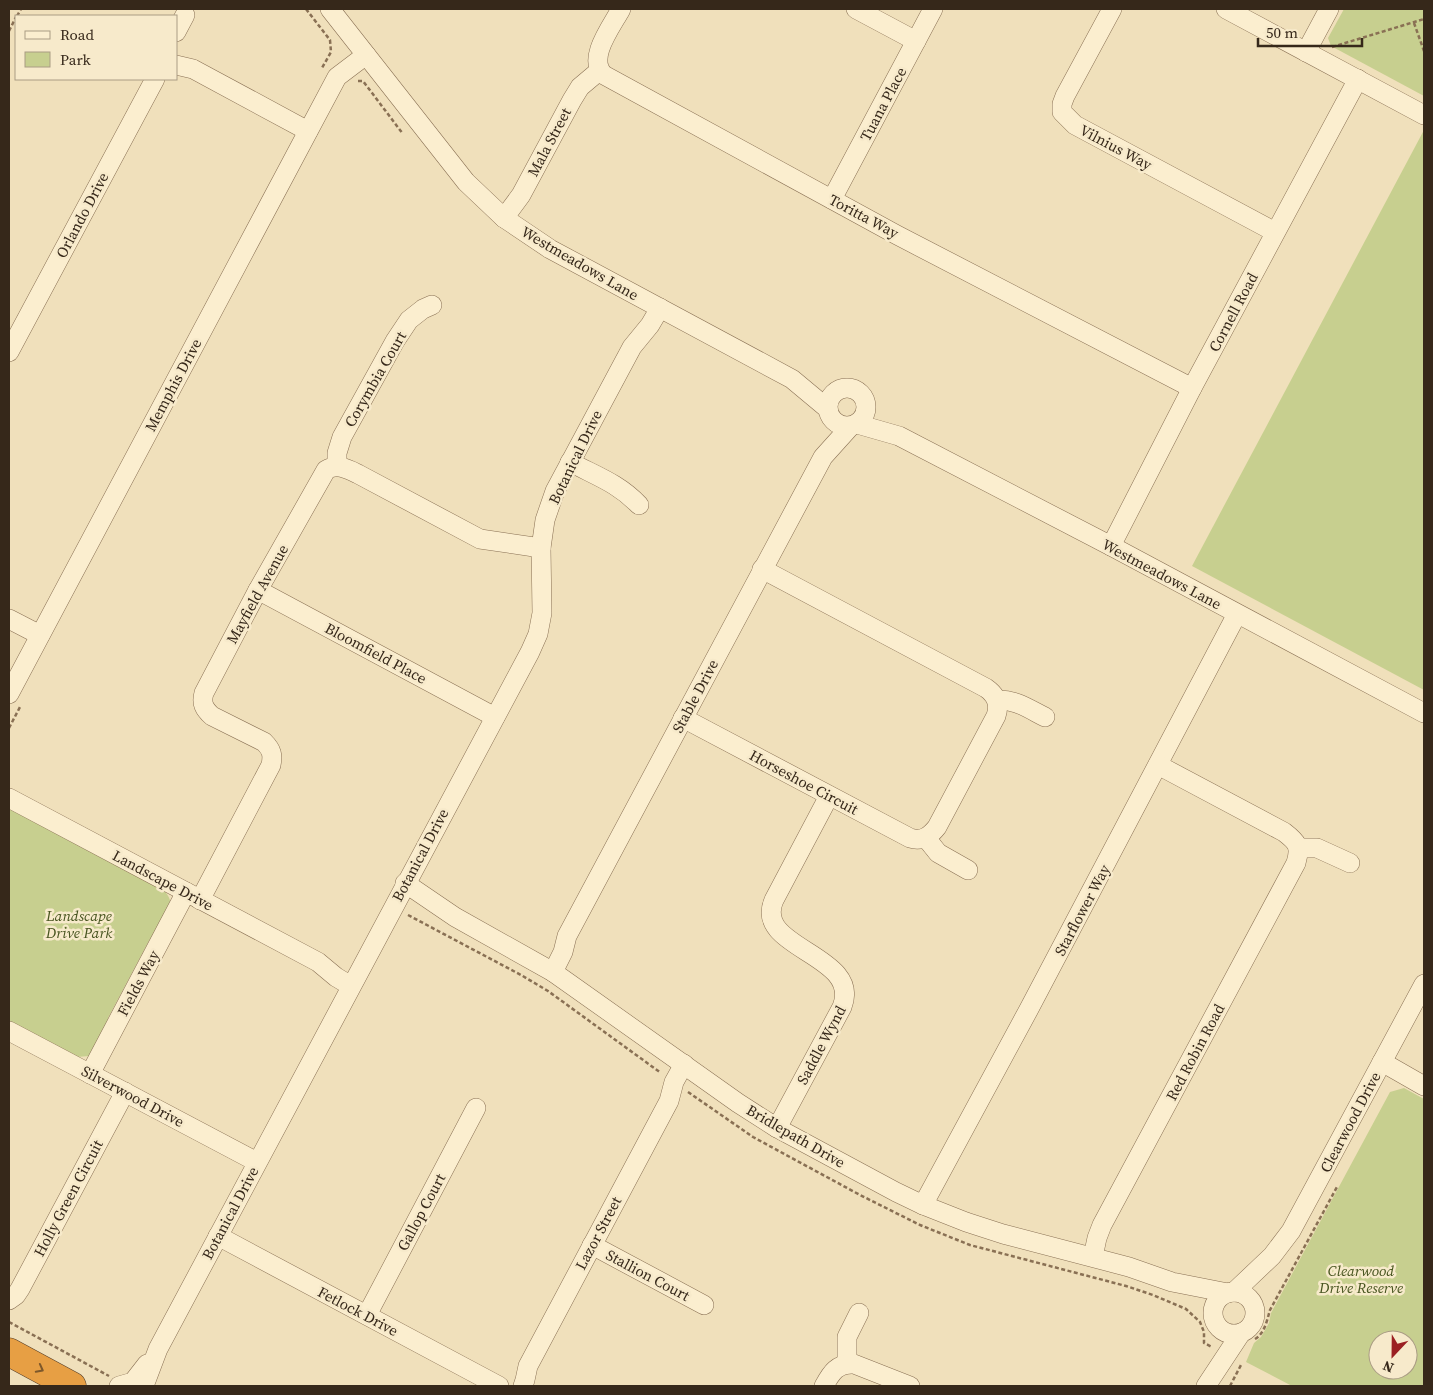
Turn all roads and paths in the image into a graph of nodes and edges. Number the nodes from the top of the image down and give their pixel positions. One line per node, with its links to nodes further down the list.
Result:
1 (306, 9): 22 (path)
2 (330, 9): 17 (street, Westmeadows Lane)
3 (621, 9): 21 (street)
4 (856, 9): 15 (street)
5 (933, 9): 15 (street, Tuana Place)
6 (1112, 9): 30 (street, Vilnius Way)
7 (1226, 9): 19 (street)
8 (1329, 9): 19 (street)
9 (185, 15): 13 (street)
10 (15, 19): 14 (path)
11 (1424, 19): 12 (path)
12 (1414, 23): 16 (path); 18 (path)
13 (178, 28)
14 (9, 31)
15 (916, 41): 28 (street, Tuana Place)
16 (1332, 48)
17 (362, 50): 22 (street, Memphis Drive); 29 (street, Westmeadows Lane)
18 (1424, 51)
19 (1306, 52): 23 (street)
20 (178, 65): 26 (street)
21 (599, 71): 28 (street, Toritta Way); 29 (street, Mala Street)
22 (330, 72): 26 (street, Memphis Drive); 27 (path)
23 (1358, 79): 25 (street); 30 (street, Cornell Road)
24 (154, 80): 33 (street, Orlando Drive)
25 (1424, 115)
26 (308, 131): 51 (street, Memphis Drive)
27 (403, 134)
28 (832, 199): 35 (street, Toritta Way)
29 (504, 218): 32 (street, Westmeadows Lane)
30 (1275, 232): 35 (street, Cornell Road)
31 (432, 305): 43 (street, Corymbia Court)
32 (654, 305): 34 (street, Westmeadows Lane); 42 (street, Botanical Drive)
33 (9, 352)
34 (792, 378): 36 (street, Westmeadows Lane); 38 (street, Westmeadows Lane)
35 (1192, 388): 45 (street, Cornell Road)
36 (839, 390): 37 (street); 38 (street)
37 (867, 406): 39 (street); 40 (street, Westmeadows Lane)
38 (829, 413): 39 (street); 41 (street, Stable Drive)
39 (853, 426): 40 (street, Westmeadows Lane); 41 (street, Stable Drive)
40 (899, 436): 45 (street, Westmeadows Lane)
41 (822, 457): 47 (street, Stable Drive)
42 (570, 462): 44 (street); 46 (street, Botanical Drive)
43 (337, 466): 46 (street); 48 (street, Mayfield Avenue)
44 (639, 505)
45 (1111, 546): 49 (street, Westmeadows Lane)
46 (540, 548): 55 (street, Botanical Drive)
47 (762, 569): 53 (street); 57 (street, Stable Drive)
48 (258, 590): 55 (street, Bloomfield Place); 66 (street, Mayfield Avenue)
49 (1237, 614): 54 (street, Westmeadows Lane); 58 (street, Starflower Way)
50 (9, 619): 51 (street)
51 (40, 635): 52 (street, Memphis Drive)
52 (9, 694)
53 (997, 700): 56 (street); 61 (street)
54 (1424, 713)
55 (495, 717): 65 (street, Botanical Drive)
56 (1045, 717)
57 (683, 718): 59 (street, Horseshoe Circuit); 67 (street, Stable Drive)
58 (1158, 765): 62 (street); 80 (street, Starflower Way)
59 (830, 796): 61 (street, Horseshoe Circuit); 77 (street, Saddle Wynd)
60 (9, 798): 66 (street, Landscape Drive)
61 (926, 838): 64 (street)
62 (1298, 848): 63 (street); 84 (street, Red Robin Road)
63 (1350, 863)
64 (968, 870)
65 (401, 890): 67 (street, Bridlepath Drive); 68 (street, Botanical Drive)
66 (193, 896): 68 (street, Landscape Drive); 73 (street, Fields Way)
67 (548, 969): 72 (street, Bridlepath Drive)
68 (354, 981): 78 (street, Botanical Drive)
69 (1424, 984): 71 (street, Clearwood Drive)
70 (9, 1031): 73 (street, Silverwood Drive)
71 (1382, 1062): 74 (street); 83 (street, Clearwood Drive)
72 (688, 1067): 77 (street, Bridlepath Drive); 82 (street, Lazor Street)
73 (90, 1074): 75 (street, Silverwood Drive)
74 (1424, 1086)
75 (124, 1092): 78 (street, Silverwood Drive); 87 (street, Holly Green Circuit)
76 (476, 1108): 91 (street, Gallop Court)
77 (777, 1128): 80 (street, Bridlepath Drive)
78 (257, 1162): 81 (street, Botanical Drive)
79 (1337, 1187): 94 (path)
80 (924, 1205): 84 (street, Bridlepath Drive)
81 (218, 1236): 91 (street, Fetlock Drive); 95 (street, Botanical Drive)
82 (592, 1245): 89 (street, Stallion Court); 99 (street, Lazor Street)
83 (1272, 1256): 86 (street, Clearwood Drive); 88 (street, Clearwood Drive)
84 (1093, 1257): 85 (street, Bridlepath Drive)
85 (1172, 1282): 86 (street, Bridlepath Drive); 93 (street, Bridlepath Drive)
86 (1231, 1293): 88 (street); 93 (street)
87 (9, 1300)
88 (1253, 1304): 94 (street)
89 (704, 1305)
90 (859, 1313): 98 (street)
91 (366, 1315): 104 (street, Fetlock Drive)
92 (9, 1322): 100 (path)
93 (1216, 1324): 94 (street); 101 (street)
94 (1246, 1339): 101 (street)
95 (158, 1349): 100 (street, Botanical Drive); 103 (street, Botanical Drive)
96 (9, 1352): 102 (highway, one-way to 102)
97 (1242, 1363): 109 (path)
98 (847, 1364): 107 (street); 108 (street)
99 (528, 1366): 105 (street, Lazor Street); 106 (street, Lazor Street)
100 (115, 1382)
101 (1209, 1382)
102 (72, 1386)
103 (144, 1386)
104 (499, 1386)
105 (511, 1386)
106 (522, 1386)
107 (824, 1386)
108 (910, 1386)
109 (1230, 1386)

